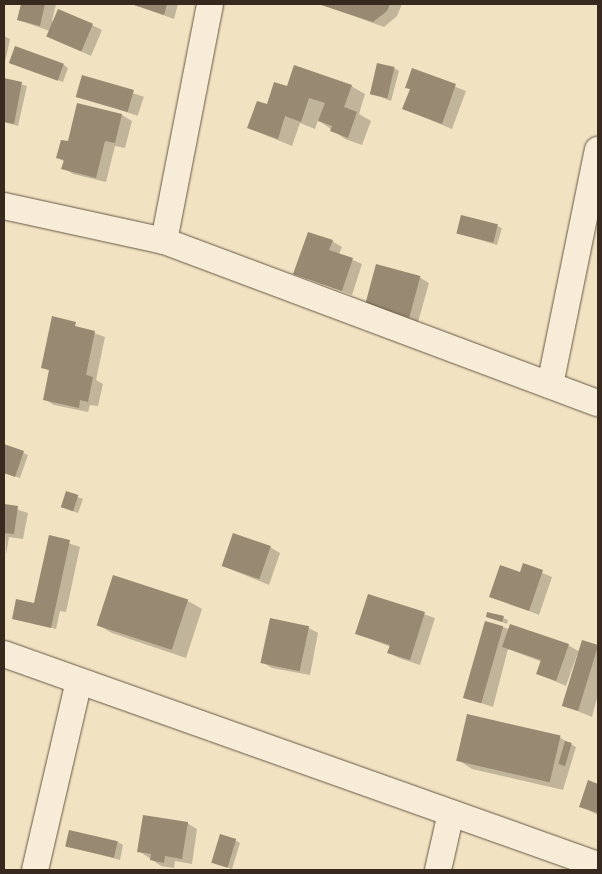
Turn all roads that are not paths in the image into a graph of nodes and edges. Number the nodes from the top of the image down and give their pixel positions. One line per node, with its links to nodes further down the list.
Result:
1 (210, 4): 4 (street)
2 (598, 150): 5 (street)
3 (4, 206): 4 (street)
4 (164, 241): 5 (street)
5 (550, 385): 6 (street)
6 (598, 404)
7 (4, 654): 8 (street)
8 (79, 680): 9 (street); 11 (street)
9 (451, 813): 10 (street); 12 (street)
10 (598, 865)
11 (36, 870)
12 (438, 870)

